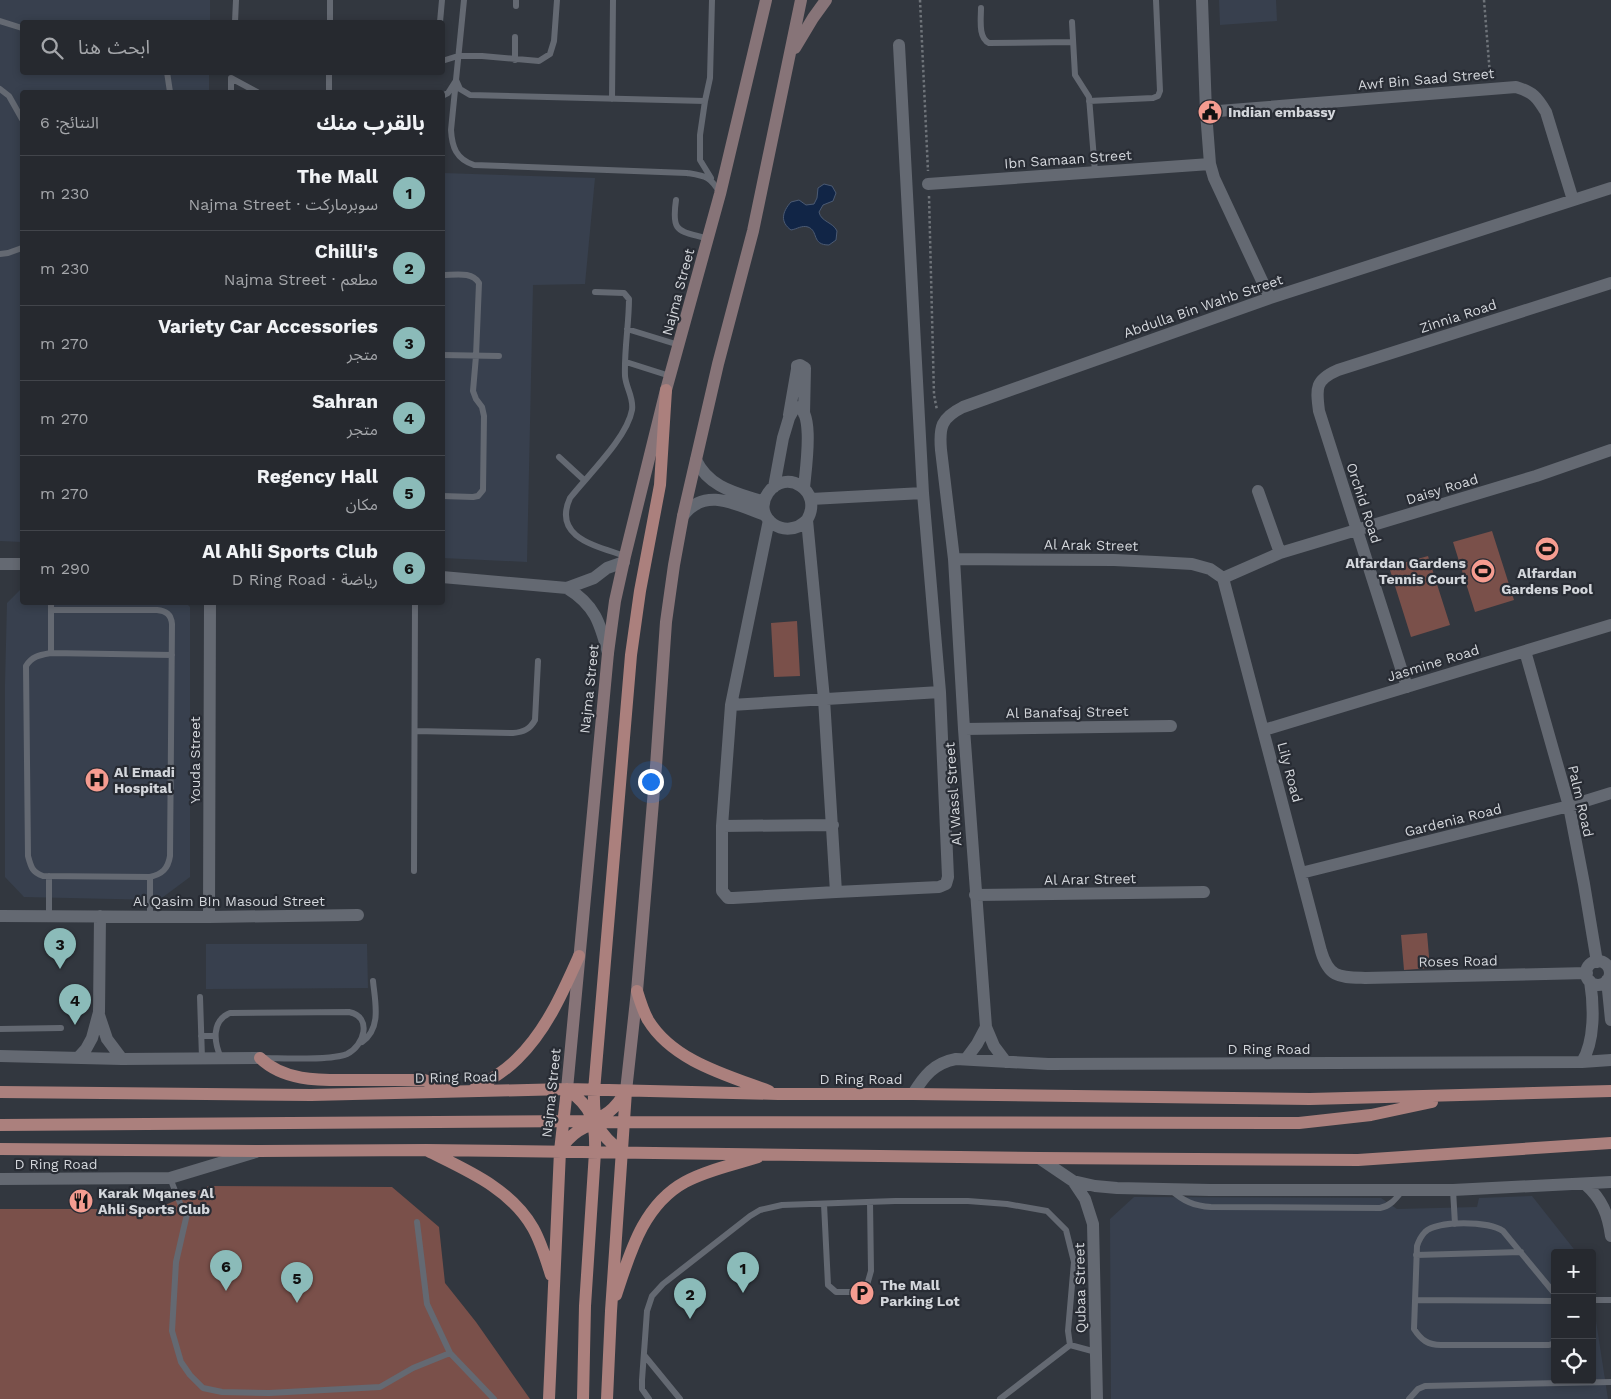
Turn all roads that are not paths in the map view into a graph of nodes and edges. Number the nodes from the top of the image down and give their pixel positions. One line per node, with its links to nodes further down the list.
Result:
1 (236, 0): 16 (lane)
2 (330, 0): 17 (lane)
3 (442, 0): 18 (lane)
4 (464, 0): 25 (lane)
5 (557, 0): 28 (lane)
6 (613, 0): 39 (lane)
7 (712, 0): 40 (lane)
8 (762, 0): 15 (main road)
9 (766, 0): 15 (main road, Najma Street)
10 (801, 0): 26 (main road)
11 (826, 0): 26 (main road)
12 (1156, 0): 41 (lane)
13 (1202, 0): 42 (street)
14 (981, 8): 23 (lane)
15 (763, 16): 49 (main road, Najma Street)
16 (234, 20)
17 (330, 20)
18 (440, 20)
19 (0, 21): 21 (lane)
20 (1072, 22): 23 (lane)
21 (20, 27)
22 (515, 37): 28 (lane)
23 (1073, 42): 41 (lane)
24 (899, 44): 77 (street)
25 (458, 56): 27 (lane); 28 (lane); 32 (lane)
26 (788, 59): 72 (main road)
27 (445, 60)
28 (515, 60)
29 (167, 75): 34 (lane)
30 (231, 75): 35 (lane); 36 (lane)
31 (330, 75): 37 (lane)
32 (456, 79): 38 (lane); 39 (lane); 46 (lane)
33 (0, 89): 43 (lane)
34 (170, 90)
35 (231, 90)
36 (252, 90)
37 (329, 90)
38 (445, 94)
39 (612, 99): 40 (lane)
40 (706, 101): 46 (lane)
41 (1089, 101): 45 (lane)
42 (1206, 112): 44 (street); 51 (street, Awf Bin Saad Street)
43 (20, 115)
44 (1210, 164): 45 (street, Ibn Samaan Street); 58 (street)
45 (1095, 172): 47 (street, Ibn Samaan Street)
46 (712, 180): 49 (lane)
47 (928, 184)
48 (1611, 188): 51 (street, Abdulla Bin Wahb Street)
49 (720, 194): 52 (main road, Najma Street)
50 (676, 200): 52 (lane)
51 (1573, 200): 58 (street, Abdulla Bin Wahb Street)
52 (708, 239): 60 (main road, Najma Street)
53 (20, 249): 54 (lane)
54 (0, 254)
55 (445, 275): 62 (lane)
56 (1611, 283): 66 (street, Zinnia Road)
57 (595, 292): 59 (lane)
58 (1270, 298): 85 (street, Abdulla Bin Wahb Street)
59 (627, 328): 60 (lane); 64 (lane)
60 (679, 345): 65 (main road, Najma Street)
61 (445, 355): 62 (lane)
62 (476, 356): 63 (lane); 78 (lane)
63 (499, 356)
64 (626, 362): 65 (lane); 73 (lane)
65 (670, 376): 67 (main road, Najma Street)
66 (1318, 384): 82 (street, Orchid Road)
67 (666, 390): 84 (main road, Najma Street); 152 (main road)
68 (804, 414): 69 (street); 69 (street); 76 (street)
69 (789, 418): 74 (street)
70 (1611, 450): 82 (street, Daisy Road)
71 (559, 457): 73 (lane)
72 (696, 460): 79 (street); 80 (main road)
73 (584, 480): 84 (lane)
74 (774, 487): 76 (street); 79 (street)
75 (1258, 491): 83 (street)
76 (807, 493): 77 (street); 81 (street)
77 (923, 493): 102 (street)
78 (445, 496)
79 (766, 512): 80 (street); 81 (street); 104 (street)
80 (683, 516): 131 (main road)
81 (807, 520): 103 (street)
82 (1357, 530): 83 (street, Daisy Road); 101 (street, Orchid Road)
83 (1280, 553): 89 (street, Daisy Road)
84 (624, 559): 90 (street); 98 (main road, Najma Street)
85 (954, 559): 89 (street, Al Arak Street); 106 (street, Al Wassl Street)
86 (0, 564): 87 (street)
87 (20, 564)
88 (445, 577): 90 (street)
89 (1224, 578): 107 (street, Lily Road)
90 (568, 588): 98 (street)
91 (50, 605): 94 (lane)
92 (210, 605): 125 (street, Youda Street)
93 (414, 605): 108 (lane)
94 (51, 610): 97 (lane); 99 (lane)
95 (1611, 625): 96 (street, Jasmine Road)
96 (1525, 651): 101 (street, Jasmine Road); 110 (street, Palm Road)
97 (51, 653): 99 (lane); 115 (lane)
98 (608, 654): 126 (main road, Najma Street)
99 (172, 655): 116 (lane)
100 (538, 661): 108 (lane)
101 (1407, 687): 107 (street, Jasmine Road)
102 (940, 692): 103 (street); 117 (street)
103 (824, 699): 104 (street); 111 (street)
104 (732, 705): 112 (street)
105 (1171, 726): 106 (street, Al Banafsaj Street)
106 (964, 729): 119 (street, Al Wassl Street)
107 (1264, 730): 114 (street, Lily Road)
108 (415, 731): 113 (lane)
109 (1611, 792): 110 (street, Gardenia Road)
110 (1569, 806): 114 (street, Gardenia Road); 127 (street, Palm Road)
111 (833, 825): 112 (street); 117 (street)
112 (722, 826): 117 (street)
113 (414, 871)
114 (1301, 873): 129 (street, Lily Road)
115 (49, 876): 116 (lane); 122 (lane)
116 (150, 878): 124 (lane)
117 (836, 892)
118 (1204, 892): 119 (street, Al Arar Street)
119 (975, 895): 135 (street, Al Wassl Street)
120 (358, 915): 125 (street, Al Qasim BIn Masoud Street)
121 (0, 916): 122 (street, Al Qasim BIn Masoud Street)
122 (49, 916): 123 (street, Al Qasim BIn Masoud Street)
123 (100, 916): 124 (street, Al Qasim BIn Masoud Street); 133 (street)
124 (150, 917): 125 (street, Al Qasim BIn Masoud Street)
125 (210, 917)
126 (579, 956): 151 (main road, Najma Street); 153 (main road)
127 (1597, 962): 128 (street); 129 (street)
128 (1609, 974): 129 (street); 134 (street)
129 (1588, 977): 150 (street)
130 (374, 981): 140 (lane)
131 (637, 991): 154 (main road); 158 (main road)
132 (200, 997): 138 (lane)
133 (99, 1012): 142 (street); 146 (street)
134 (1611, 1020)
135 (986, 1027): 147 (street); 149 (street, Al Wassl Street)
136 (61, 1028): 137 (lane)
137 (0, 1029)
138 (201, 1036): 139 (lane); 143 (lane)
139 (215, 1036): 140 (lane); 144 (lane)
140 (359, 1044): 145 (lane)
141 (0, 1056): 142 (street)
142 (78, 1058): 146 (street)
143 (202, 1058): 144 (street); 146 (street)
144 (221, 1058): 145 (street)
145 (260, 1058): 157 (main road)
146 (122, 1059)
147 (966, 1059): 149 (street, D Ring Road); 159 (street, D Ring Road)
148 (1611, 1060): 150 (street, D Ring Road)
149 (1006, 1062): 150 (street, D Ring Road)
150 (1582, 1062)
151 (568, 1090): 152 (main road, D Ring Road); 153 (main road, D Ring Road); 162 (main road, Najma Street); 163 (main road)
152 (594, 1090): 154 (main road, D Ring Road); 163 (main road)
153 (472, 1091): 157 (main road, D Ring Road)
154 (626, 1091): 158 (main road, D Ring Road); 161 (main road); 163 (main road)
155 (1611, 1091): 160 (main road, D Ring Road)
156 (0, 1092): 157 (main road, D Ring Road)
157 (451, 1092)
158 (778, 1094): 159 (main road, D Ring Road)
159 (913, 1094): 160 (main road, D Ring Road)
160 (1461, 1095): 161 (main road)
161 (624, 1121): 163 (main road); 171 (main road)
162 (564, 1122): 163 (main road); 164 (main road); 169 (main road, Najma Street)
163 (595, 1122): 169 (main road); 170 (main road); 171 (main road)
164 (0, 1125)
165 (1611, 1143): 173 (main road, D Ring Road)
166 (0, 1149): 168 (main road, D Ring Road)
167 (426, 1150): 168 (main road, D Ring Road); 169 (main road, D Ring Road); 191 (main road)
168 (258, 1151): 174 (street, D Ring Road)
169 (560, 1151): 170 (main road, D Ring Road); 191 (main road, Najma Street)
170 (595, 1152): 171 (main road, D Ring Road); 206 (main road)
171 (622, 1152): 172 (main road, D Ring Road); 197 (main road)
172 (770, 1154): 173 (main road, D Ring Road); 197 (main road)
173 (1038, 1158): 176 (street)
174 (170, 1178): 175 (street, D Ring Road); 201 (lane)
175 (0, 1179)
176 (1073, 1182): 179 (street); 200 (street, Qubaa Street)
177 (1611, 1182): 178 (street)
178 (1585, 1184): 181 (street); 185 (street)
179 (1171, 1189): 180 (street); 180 (lane)
180 (1402, 1190): 181 (street)
181 (1453, 1190): 187 (lane)
182 (870, 1202): 183 (lane); 183 (lane); 199 (lane)
183 (824, 1204): 202 (lane)
184 (1611, 1205): 185 (street)
185 (1609, 1220): 188 (street)
186 (417, 1222): 201 (lane)
187 (1455, 1224): 189 (lane); 190 (lane)
188 (1611, 1236)
189 (1521, 1252): 190 (lane); 192 (lane)
190 (1416, 1255): 193 (lane)
191 (554, 1283): 205 (main road, Najma Street)
192 (1551, 1289)
193 (1415, 1300): 196 (lane); 198 (lane)
194 (1596, 1300): 195 (lane)
195 (1611, 1300)
196 (1551, 1301)
197 (611, 1311): 207 (main road)
198 (1551, 1344)
199 (1070, 1345): 200 (lane); 210 (lane)
200 (1096, 1352): 211 (street, Qubaa Street)
201 (450, 1353): 204 (lane)
202 (644, 1355): 208 (lane); 209 (lane)
203 (1611, 1382): 212 (lane)
204 (494, 1399)
205 (549, 1399)
206 (583, 1399)
207 (607, 1399)
208 (649, 1399)
209 (680, 1399)
210 (1000, 1399)
211 (1097, 1399)
212 (1409, 1399)

